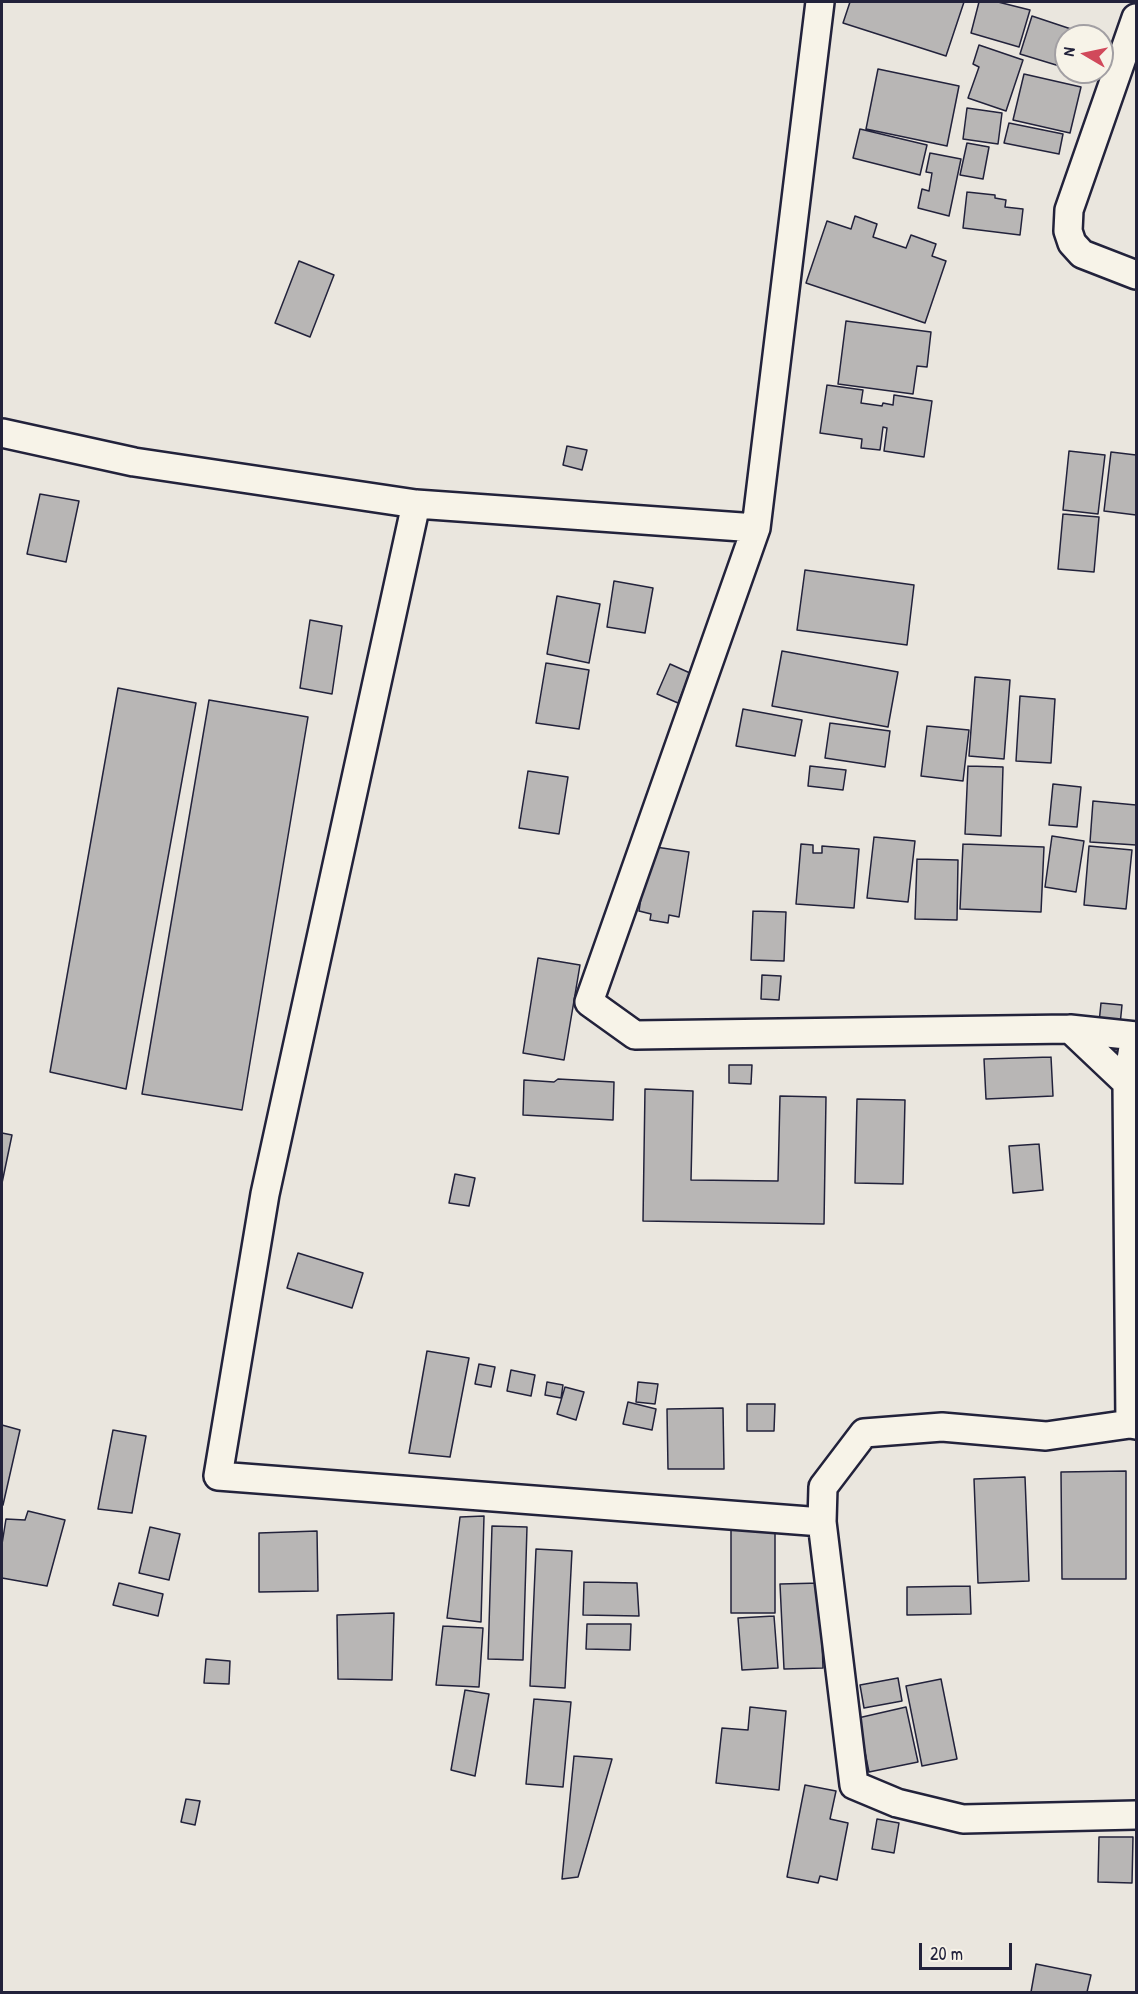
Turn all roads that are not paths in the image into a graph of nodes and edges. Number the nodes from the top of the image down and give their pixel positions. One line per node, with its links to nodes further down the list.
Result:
1 (820, 2): 6 (street)
2 (1137, 18): 3 (street)
3 (1137, 275)
4 (2, 433): 5 (street)
5 (416, 504): 6 (street); 11 (street)
6 (756, 528): 7 (street)
7 (1070, 1029): 8 (street); 9 (street)
8 (1136, 1036): 9 (street)
9 (1127, 1083): 10 (street)
10 (1133, 1424): 11 (street)
11 (822, 1522): 12 (street)
12 (1137, 1815)

